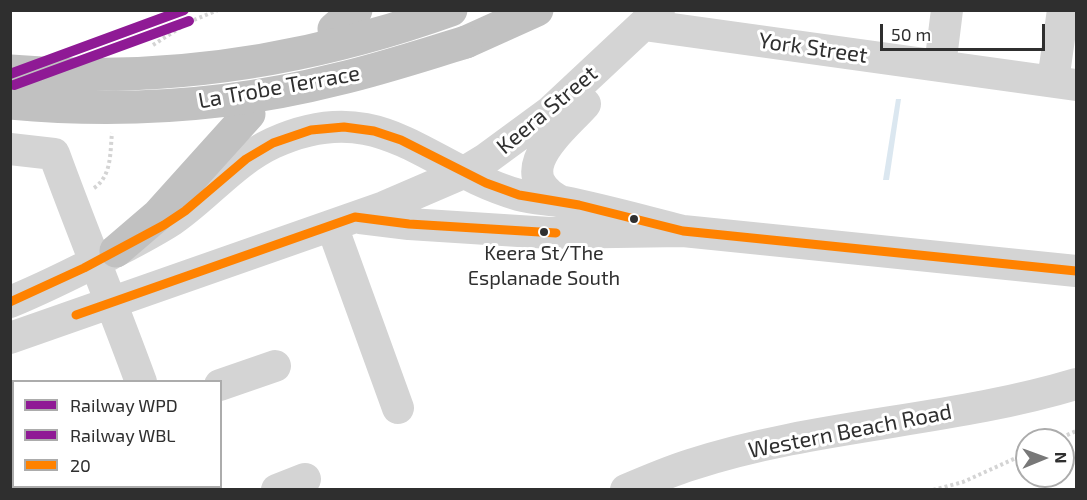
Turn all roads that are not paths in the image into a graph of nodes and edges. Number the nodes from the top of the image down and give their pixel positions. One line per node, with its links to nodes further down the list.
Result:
1 (451, 10): 7 (highway, La Trobe Terrace, bridge)
2 (537, 10): 9 (highway, La Trobe Terrace, bridge)
3 (947, 10): 6 (street)
4 (1063, 10): 8 (street, York Street)
5 (648, 21): 6 (street, York Street); 12 (street, Keera Street); 13 (street)
6 (940, 66): 8 (street, York Street)
7 (10, 70)
8 (1065, 83)
9 (10, 103)
10 (249, 114): 16 (highway)
11 (10, 149): 16 (street)
12 (463, 173): 13 (street); 14 (street, Keera Street); 16 (street)
13 (562, 202): 15 (street)
14 (344, 222): 15 (street); 19 (street, Keera Street); 26 (street)
15 (683, 231): 17 (street)
16 (106, 256): 18 (street); 19 (street)
17 (1077, 271)
18 (10, 302)
19 (112, 303): 20 (street, Keera Street); 22 (street)
20 (10, 338)
21 (275, 366): 23 (street)
22 (141, 380)
23 (222, 384)
24 (1077, 384): 27 (street, Western Beach Road)
25 (1077, 400): 28 (street, Western Beach Road)
26 (398, 408)
27 (626, 489)
28 (666, 489)

